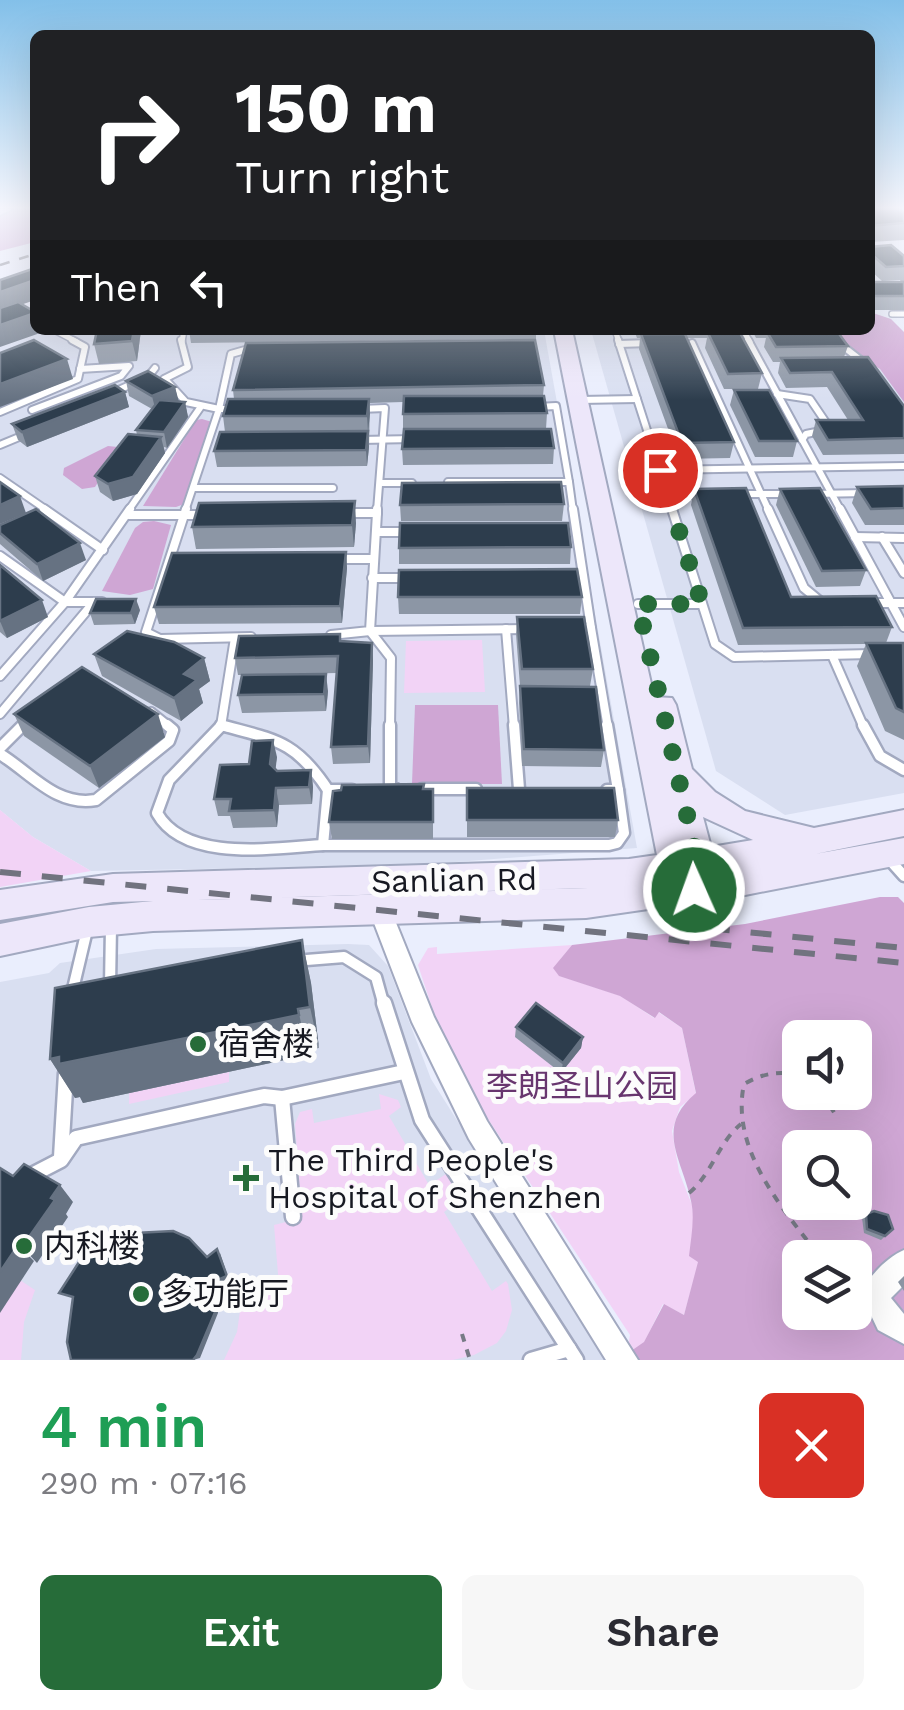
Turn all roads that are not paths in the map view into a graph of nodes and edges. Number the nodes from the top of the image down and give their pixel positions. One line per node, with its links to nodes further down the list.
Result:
1 (892, 314): 2 (lane)
2 (904, 314)
3 (63, 335): 21 (lane)
4 (90, 335): 21 (lane)
5 (183, 335): 26 (lane)
6 (564, 335): 34 (street)
7 (576, 335): 34 (street)
8 (616, 335): 20 (lane)
9 (745, 335): 13 (lane)
10 (830, 335): 11 (lane)
11 (838, 341): 15 (lane); 25 (lane)
12 (730, 342): 13 (lane)
13 (749, 342): 14 (lane); 29 (lane)
14 (767, 342)
15 (820, 342)
16 (656, 343): 20 (lane)
17 (674, 343): 18 (lane)
18 (692, 343): 19 (lane); 31 (lane)
19 (711, 343)
20 (619, 344): 30 (lane)
21 (85, 348): 24 (lane)
22 (259, 348): 40 (lane)
23 (155, 368): 26 (lane)
24 (80, 369): 27 (lane); 28 (lane)
25 (876, 372)
26 (164, 379): 36 (lane)
27 (71, 384): 28 (lane); 43 (lane)
28 (82, 391): 42 (lane)
29 (779, 396): 33 (lane); 50 (lane); 50 (lane)
30 (637, 399): 34 (lane); 55 (lane)
31 (717, 399): 32 (lane); 54 (lane)
32 (733, 399)
33 (764, 399)
34 (584, 400): 101 (street); 144 (street)
35 (518, 407): 46 (lane)
36 (200, 408): 40 (lane); 73 (lane)
37 (348, 408): 38 (lane)
38 (384, 408): 39 (lane); 49 (lane)
39 (404, 408)
40 (219, 409): 41 (lane); 61 (lane)
41 (237, 409)
42 (32, 410)
43 (0, 412)
44 (36, 427): 51 (lane)
45 (542, 438): 46 (lane)
46 (562, 438): 59 (lane)
47 (422, 439): 49 (lane)
48 (344, 440): 49 (lane)
49 (383, 440): 60 (lane)
50 (802, 440): 53 (lane)
51 (0, 442)
52 (904, 466): 53 (lane)
53 (817, 468): 54 (lane); 67 (lane)
54 (748, 469): 55 (lane); 66 (lane)
55 (660, 470): 68 (lane)
56 (0, 478): 69 (lane)
57 (418, 482): 60 (lane)
58 (437, 482): 59 (lane)
59 (569, 482): 77 (lane)
60 (380, 483): 70 (lane)
61 (194, 488): 62 (lane); 74 (lane)
62 (333, 488)
63 (886, 493): 67 (lane)
64 (705, 494): 68 (lane)
65 (723, 494): 66 (lane)
66 (760, 494): 67 (lane); 99 (lane)
67 (831, 494): 80 (lane)
68 (668, 495): 102 (lane)
69 (50, 513): 75 (lane); 83 (lane)
70 (377, 513): 72 (lane); 78 (lane)
71 (224, 514): 74 (lane)
72 (339, 514)
73 (129, 515): 74 (lane); 83 (lane)
74 (185, 515): 87 (lane)
75 (34, 521)
76 (559, 530): 77 (lane)
77 (578, 530): 91 (lane)
78 (376, 532): 79 (lane); 86 (lane)
79 (413, 532)
80 (855, 537): 81 (lane); 103 (lane)
81 (882, 537): 82 (lane); 89 (lane)
82 (904, 538)
83 (104, 550): 96 (lane)
84 (0, 556): 96 (lane)
85 (318, 559): 86 (lane)
86 (374, 559): 92 (lane)
87 (170, 560): 88 (lane); 95 (lane)
88 (188, 560)
89 (904, 572)
90 (566, 576): 91 (lane)
91 (586, 576): 108 (lane)
92 (372, 578): 93 (lane); 110 (lane)
93 (431, 578)
94 (140, 601): 95 (lane)
95 (155, 601): 113 (lane)
96 (64, 602): 97 (lane); 117 (lane)
97 (94, 602): 98 (lane); 125 (lane)
98 (109, 602)
99 (831, 602)
100 (862, 603): 103 (lane)
101 (638, 604): 102 (lane); 129 (street)
102 (702, 604): 116 (lane)
103 (892, 604): 104 (lane); 105 (lane)
104 (904, 604)
105 (904, 627)
106 (540, 628): 109 (lane)
107 (574, 628): 108 (lane)
108 (591, 628): 120 (lane)
109 (506, 629): 110 (lane); 121 (lane)
110 (370, 630): 111 (lane); 137 (lane)
111 (310, 636)
112 (254, 637): 113 (lane)
113 (235, 638): 126 (lane)
114 (0, 654): 117 (lane)
115 (886, 654): 116 (lane)
116 (832, 655): 128 (lane)
117 (11, 664): 118 (lane)
118 (0, 676)
119 (584, 694): 120 (lane)
120 (602, 694): 139 (lane)
121 (511, 695): 122 (lane); 132 (lane)
122 (529, 695)
123 (136, 702): 127 (lane)
124 (38, 712): 127 (lane)
125 (0, 714)
126 (221, 726): 134 (lane); 142 (lane)
127 (0, 751)
128 (904, 770)
129 (677, 772): 141 (street); 144 (street)
130 (482, 789): 137 (lane)
131 (500, 789): 132 (lane)
132 (519, 789): 133 (lane)
133 (539, 789)
134 (328, 790): 135 (lane); 142 (lane)
135 (359, 790)
136 (374, 790): 137 (lane)
137 (390, 790)
138 (598, 790): 139 (lane)
139 (618, 790): 142 (lane)
140 (904, 823): 141 (street, Sanlian Rd)
141 (836, 837): 144 (street, Sanlian Rd)
142 (323, 845)
143 (898, 861): 144 (street)
144 (689, 872): 145 (street, Sanlian Rd); 146 (street)
145 (0, 905)
146 (380, 910): 147 (street); 163 (street)
147 (100, 921): 148 (street); 151 (lane); 151 (lane)
148 (0, 940)
149 (274, 964): 154 (lane)
150 (129, 990): 151 (lane)
151 (90, 997): 152 (lane)
152 (69, 1016)
153 (66, 1062): 156 (lane)
154 (404, 1072): 155 (lane); 161 (lane)
155 (282, 1098): 156 (lane); 158 (lane)
156 (60, 1160): 157 (lane)
157 (15, 1184)
158 (292, 1216)
159 (904, 1264): 160 (street)
160 (904, 1330)
161 (572, 1354): 162 (lane)
162 (530, 1360)
163 (623, 1360)

